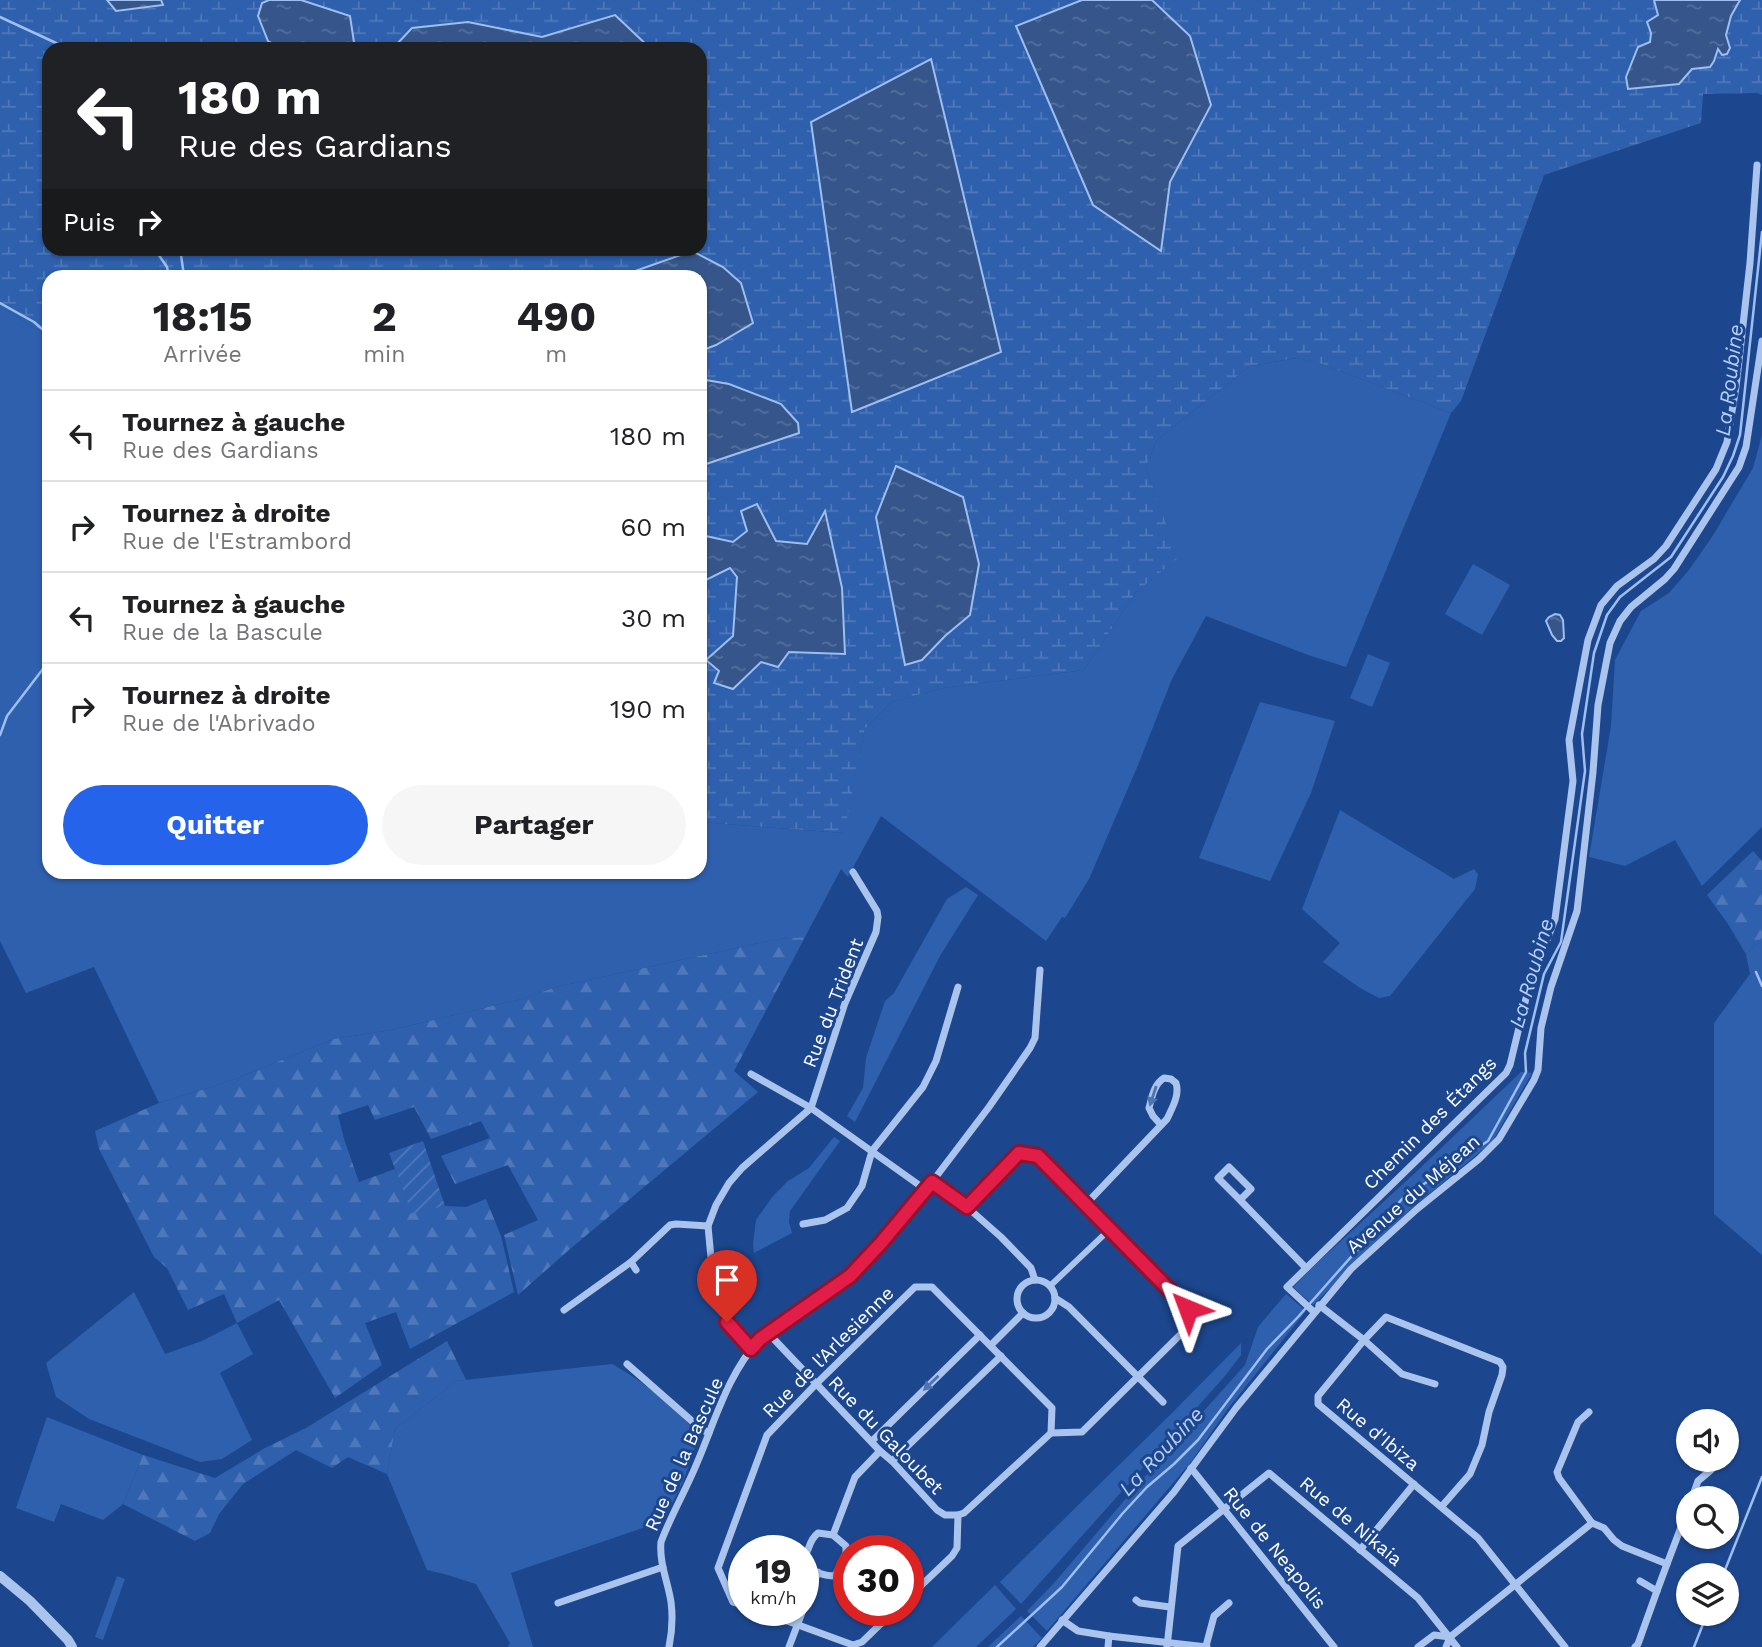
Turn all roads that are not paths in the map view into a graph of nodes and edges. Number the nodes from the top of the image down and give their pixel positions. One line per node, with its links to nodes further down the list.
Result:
1 (1757, 165): 19 (street, Chemin des Étangs)
2 (1762, 341): 24 (street, Avenue du Méjean)
3 (853, 872): 7 (street, Rue du Trident)
4 (1040, 970): 10 (street, Rue de la Bascule)
5 (958, 987): 9 (street)
6 (751, 1074): 7 (street)
7 (811, 1108): 9 (street); 16 (street)
8 (1161, 1125): 8 (street, one-way to 8); 13 (street)
9 (872, 1151): 11 (street); 15 (street)
10 (932, 1182): 11 (street, Rue de la Bascule); 14 (street)
11 (926, 1190): 27 (street, Rue de la Bascule)
12 (1240, 1200): 12 (street); 19 (street)
13 (1086, 1204): 14 (street); 17 (street)
14 (967, 1207): 21 (street)
15 (803, 1224)
16 (708, 1226): 18 (street); 31 (street)
17 (1110, 1229): 22 (street); 34 (street)
18 (631, 1262): 20 (street); 25 (street)
19 (1306, 1268): 24 (street, Chemin des Étangs)
20 (636, 1270)
21 (1035, 1280): 22 (street); 26 (street)
22 (1050, 1286): 23 (street)
23 (1055, 1298): 26 (street); 34 (street)
24 (1317, 1309): 29 (street); 44 (street, Avenue du Méjean)
25 (564, 1310)
26 (1023, 1313): 30 (street)
27 (769, 1334): 31 (street, Rue de la Bascule); 35 (street, Rue du Galoubet)
28 (980, 1335): 30 (street, Rue de l'Arlesienne); 35 (street, Rue de l'Arlesienne); 41 (street, one-way to 41)
29 (1364, 1340): 36 (street); 46 (street, Rue d'Ibiza); 48 (street)
30 (991, 1345): 32 (street, Rue de l'Arlesienne)
31 (751, 1349): 39 (street, Rue de la Bascule)
32 (1001, 1356): 40 (street, Rue de l'Arlesienne); 43 (street)
33 (627, 1364): 39 (street)
34 (1138, 1377): 37 (street); 40 (street)
35 (816, 1384): 41 (street, Rue du Galoubet); 52 (street, Rue de l'Arlesienne)
36 (1435, 1384)
37 (1163, 1402)
38 (1589, 1412): 51 (street)
39 (709, 1433): 59 (street, Rue de la Bascule)
40 (1051, 1433): 50 (street)
41 (872, 1441): 42 (street, Rue du Galoubet)
42 (880, 1451): 43 (street, Rue du Galoubet); 54 (street)
43 (892, 1461): 50 (street, Rue du Galoubet)
44 (1191, 1468): 49 (street, Rue de Neapolis); 70 (street, Avenue du Méjean)
45 (1708, 1472): 47 (street)
46 (1415, 1484): 48 (street, Rue d'Ibiza); 57 (street)
47 (1696, 1486)
48 (1442, 1506): 63 (street, Rue d'Ibiza)
49 (1224, 1508): 57 (street, Rue de Nikaia); 69 (street); 83 (street, Rue de Neapolis)
50 (958, 1515): 62 (street)
51 (1592, 1522): 58 (street); 63 (street)
52 (730, 1535)
53 (815, 1535): 54 (street)
54 (833, 1535)
55 (1676, 1540): 58 (street)
56 (728, 1541): 64 (street, Rue de l'Arlesienne)
57 (1360, 1550): 75 (street, Rue de Nikaia)
58 (1667, 1564): 65 (street)
59 (663, 1567): 67 (street); 79 (street, Rue de la Bascule)
60 (0, 1576): 78 (street)
61 (1640, 1581): 65 (street)
62 (924, 1583)
63 (1516, 1585): 75 (street); 87 (street, Rue d'Ibiza)
64 (728, 1591)
65 (1657, 1591): 88 (street)
66 (1136, 1600): 69 (street)
67 (558, 1603)
68 (1228, 1603): 77 (street)
69 (1170, 1606): 76 (street)
70 (1062, 1620): 74 (street); 81 (street, Avenue du Méjean)
71 (796, 1626): 80 (street)
72 (802, 1626): 73 (street)
73 (878, 1626)
74 (1109, 1636): 76 (street); 82 (street)
75 (1450, 1637): 84 (street); 85 (street); 86 (street, Rue de Nikaia)
76 (1167, 1645): 77 (street)
77 (1207, 1646)
78 (72, 1647)
79 (668, 1647)
80 (789, 1647)
81 (1040, 1647)
82 (1108, 1647)
83 (1334, 1647)
84 (1418, 1647)
85 (1446, 1647)
86 (1457, 1647)
87 (1565, 1647)
88 (1635, 1647)

